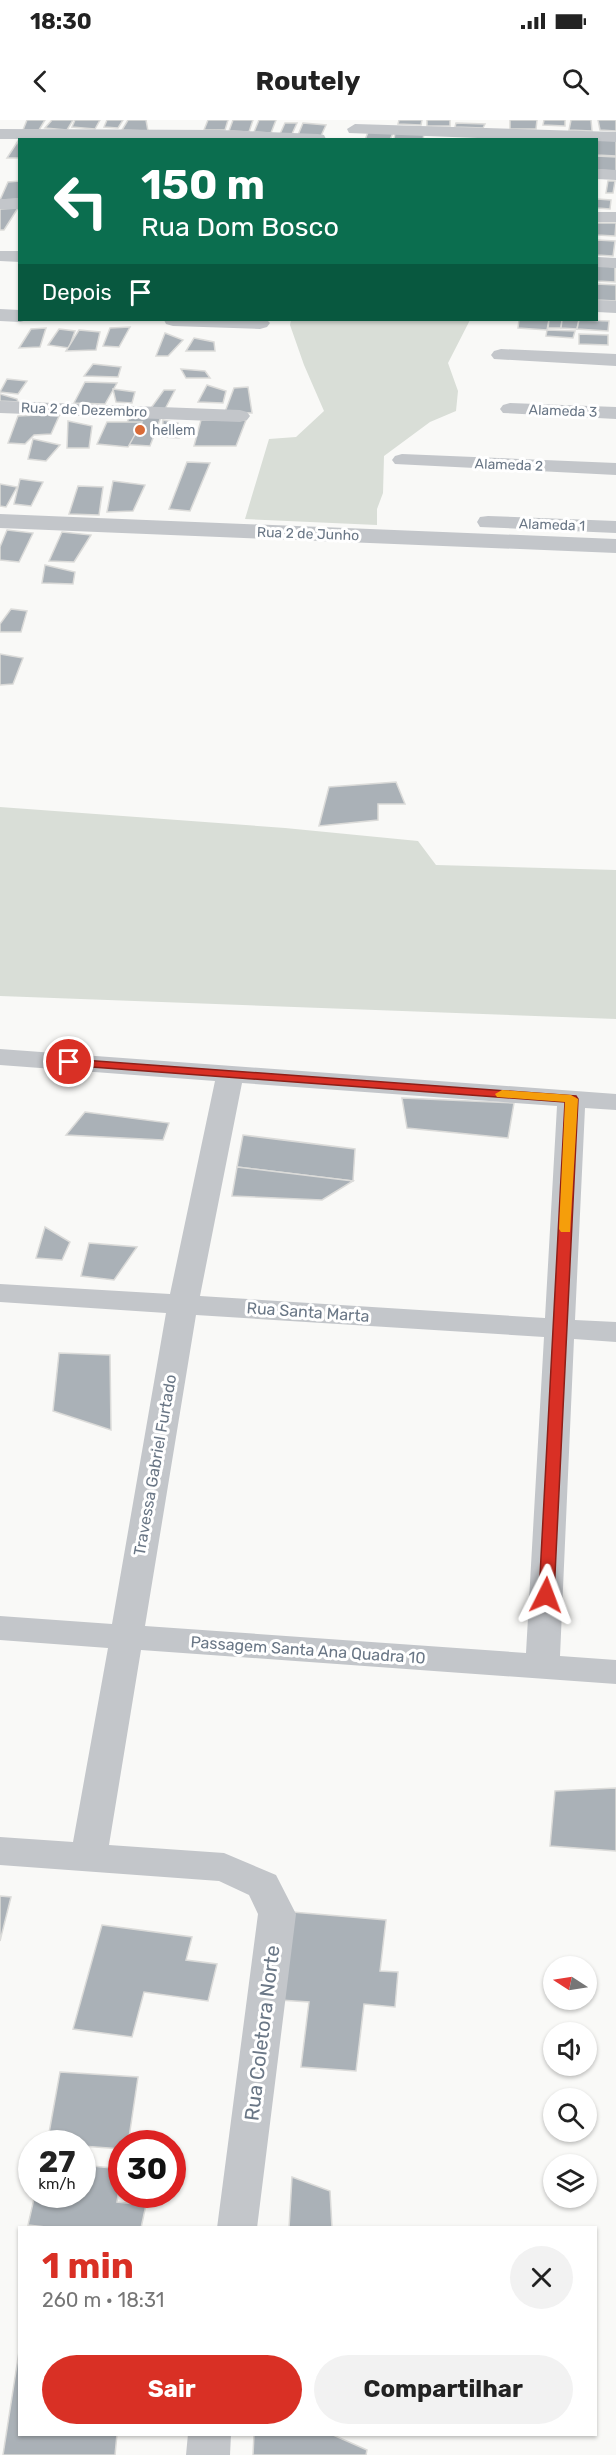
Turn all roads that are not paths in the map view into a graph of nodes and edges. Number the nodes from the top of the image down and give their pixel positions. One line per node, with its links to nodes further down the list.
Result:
1 (355, 129): 3 (street)
2 (0, 134): 4 (street)
3 (616, 137)
4 (294, 138)
5 (598, 174): 6 (street)
6 (616, 175)
7 (0, 204): 8 (street)
8 (18, 204)
9 (598, 217): 10 (street)
10 (616, 217)
11 (0, 256): 12 (street)
12 (18, 257)
13 (598, 262): 14 (street)
14 (616, 263)
15 (598, 306): 16 (street)
16 (616, 307)
17 (0, 315): 18 (street)
18 (18, 316)
19 (202, 321): 20 (street)
20 (260, 323)
21 (501, 355): 22 (street)
22 (616, 360)
23 (0, 407): 26 (street, Rua 2 de Dezembro)
24 (510, 409): 25 (street, Alameda 3)
25 (616, 413)
26 (240, 416)
27 (402, 460): 28 (street, Alameda 2)
28 (616, 469)
29 (0, 521): 32 (street, Rua 2 de Junho)
30 (488, 522): 31 (street, Alameda 1)
31 (616, 527)
32 (616, 546)
33 (0, 1057): 34 (street)
34 (230, 1075): 35 (street); 38 (street, Travessa Gabriel Furtado)
35 (571, 1099): 36 (street); 39 (street)
36 (616, 1102)
37 (0, 1293): 38 (street, Rua Santa Marta)
38 (183, 1305): 39 (street, Rua Santa Marta); 42 (street, Travessa Gabriel Furtado)
39 (561, 1329): 40 (street, Rua Santa Marta); 43 (street)
40 (616, 1332)
41 (0, 1628): 42 (street, Passagem Santa Ana Quadra 10)
42 (125, 1637): 43 (street, Passagem Santa Ana Quadra 10); 46 (street, Travessa Gabriel Furtado)
43 (542, 1666): 44 (street, Passagem Santa Ana Quadra 10)
44 (616, 1672)
45 (0, 1851): 46 (street)
46 (89, 1857): 47 (street, Rua Coletora Norte)
47 (237, 2226)
48 (210, 2436): 49 (street)
49 (208, 2455)

